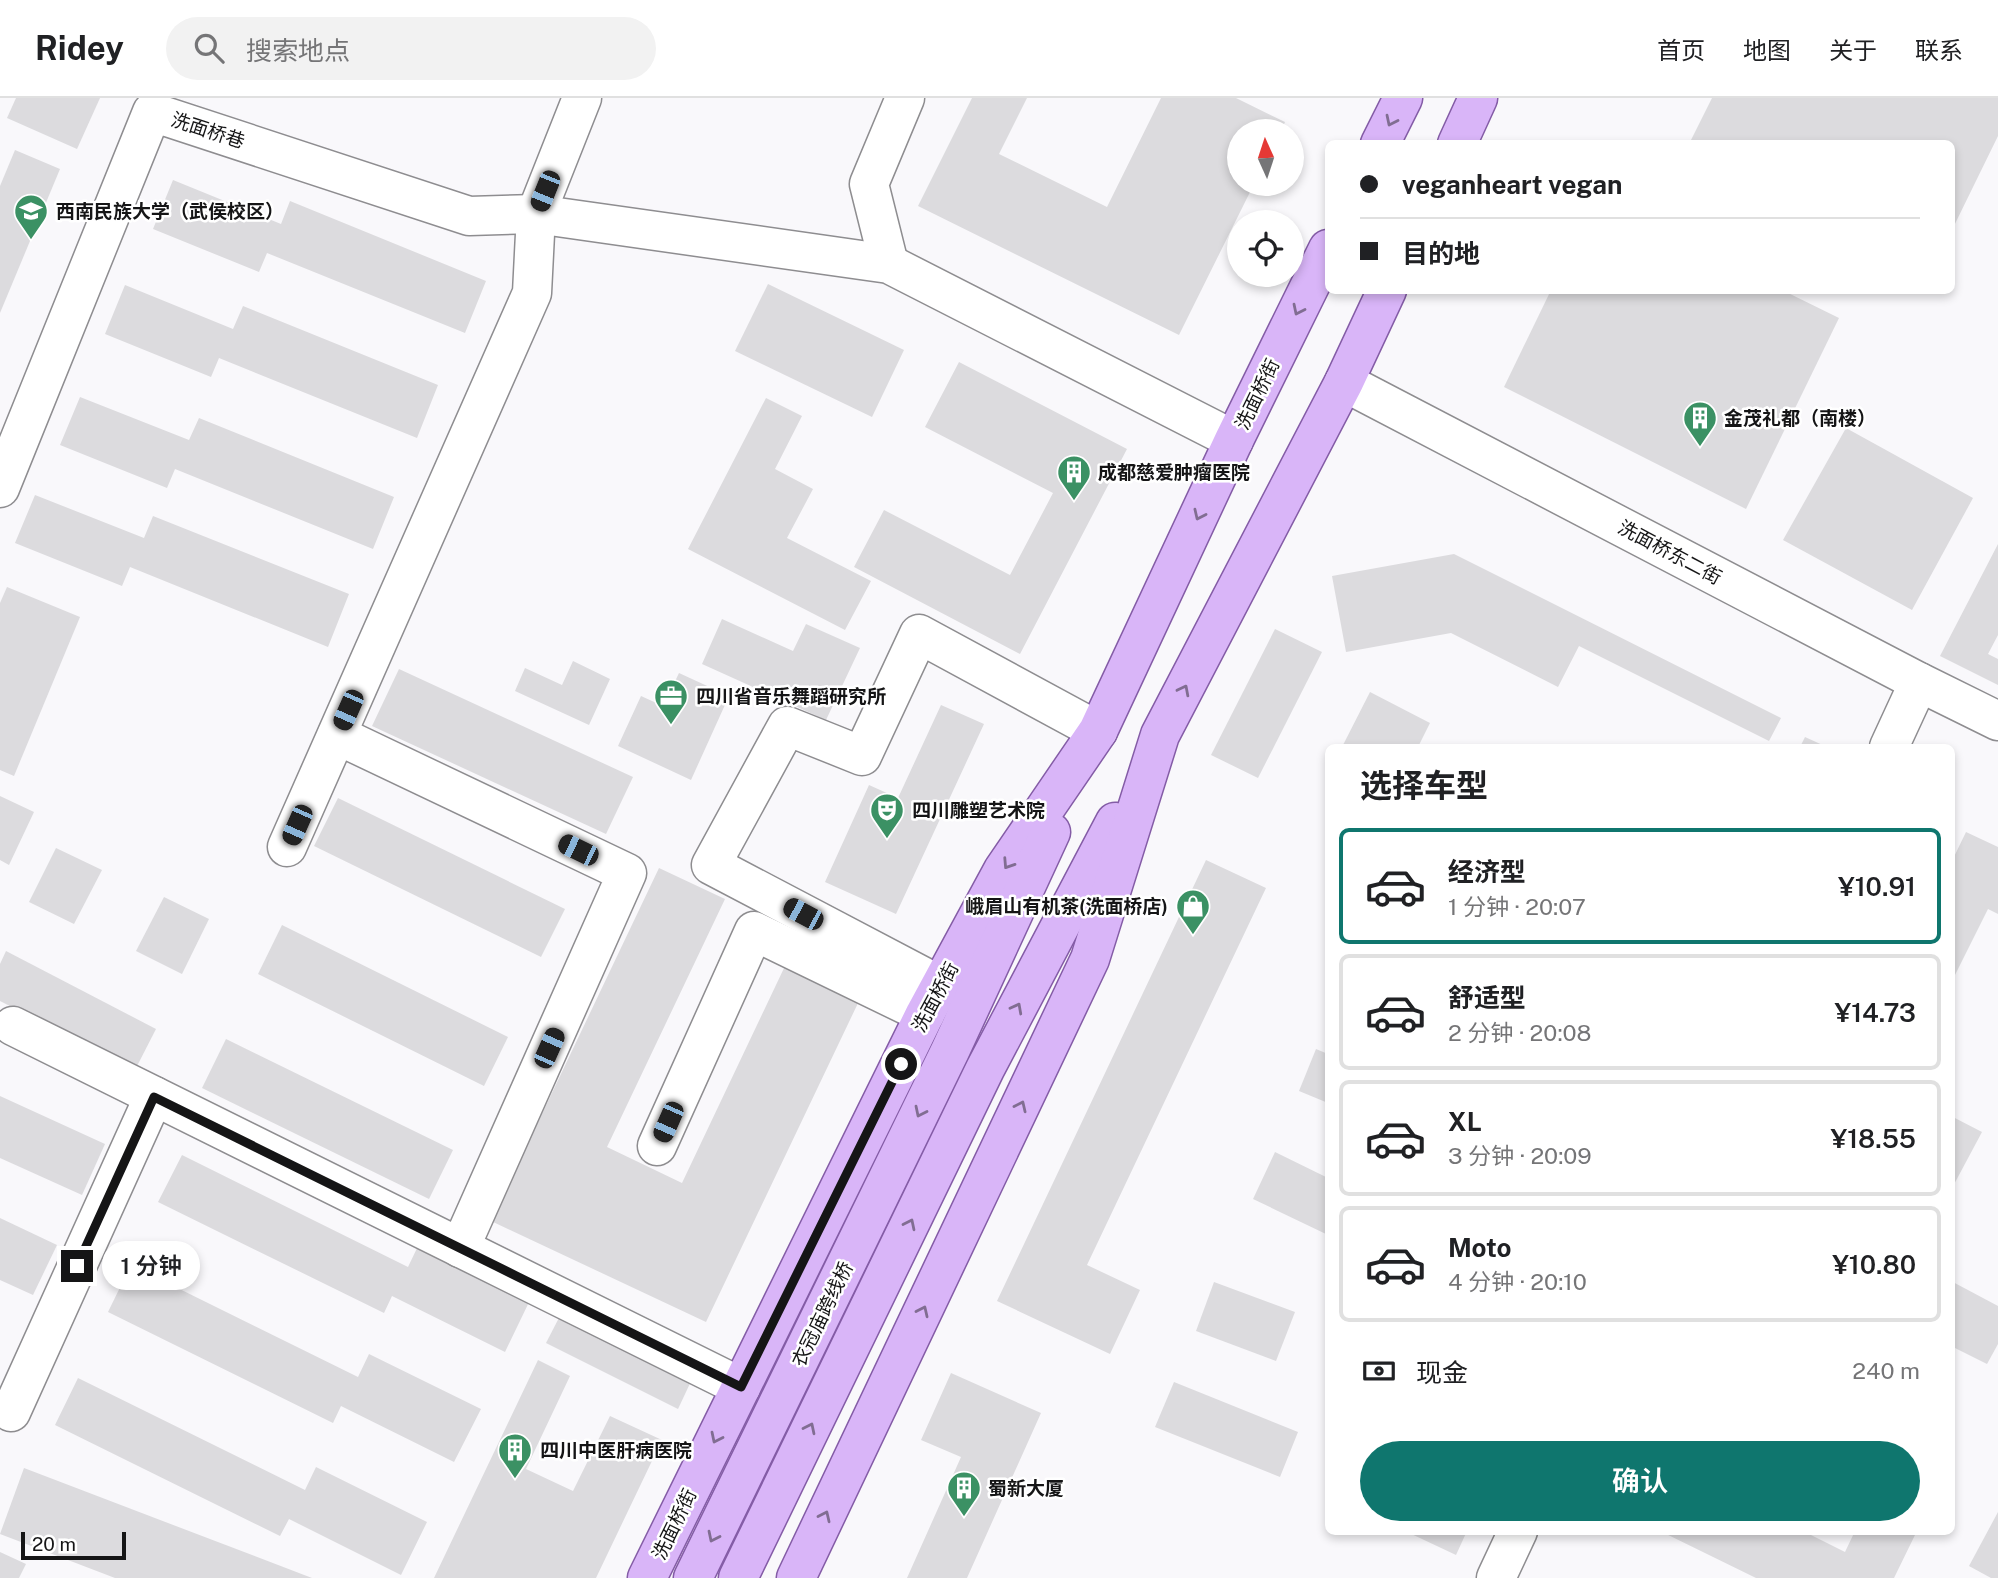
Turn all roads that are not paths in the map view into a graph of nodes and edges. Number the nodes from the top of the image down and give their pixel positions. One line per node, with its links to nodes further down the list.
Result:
1 (582, 98): 7 (street)
2 (905, 98): 9 (street)
3 (1402, 98): 5 (main road, one-way to 5)
4 (1478, 98): 6 (main road)
5 (1382, 140)
6 (1459, 140)
7 (536, 214): 9 (street); 13 (street, 洗面桥巷); 17 (street)
8 (1325, 255): 12 (main road, 洗面桥街, one-way to 12)
9 (889, 264): 12 (street)
10 (1385, 294): 11 (main road)
11 (1344, 382): 14 (street, 洗面桥东二街); 18 (main road, one-way to 11)
12 (1234, 440): 16 (main road, 洗面桥街, one-way to 16)
13 (0, 488)
14 (1920, 682): 15 (street, 洗面桥东二街); 19 (street)
15 (1998, 720)
16 (1098, 731): 21 (main road, 洗面桥街, one-way to 21); 21 (street); 23 (main road, 洗面桥街)
17 (337, 734): 20 (street); 26 (street)
18 (1160, 735): 32 (main road, 衣冠庙跨线桥, one-way to 18); 33 (main road, one-way to 18)
19 (1890, 744)
20 (286, 847)
21 (933, 1000): 25 (street); 27 (main road, 洗面桥街)
22 (13, 1026): 24 (street)
23 (950, 1051): 31 (main road, 衣冠庙跨线桥, one-way to 31)
24 (154, 1097): 26 (street); 28 (street)
25 (657, 1146)
26 (460, 1248): 27 (street)
27 (741, 1387): 30 (main road, 洗面桥街, one-way to 30)
28 (11, 1412)
29 (1516, 1535): 34 (street)
30 (647, 1578)
31 (693, 1578)
32 (738, 1578)
33 (796, 1578)
34 (1496, 1578)

